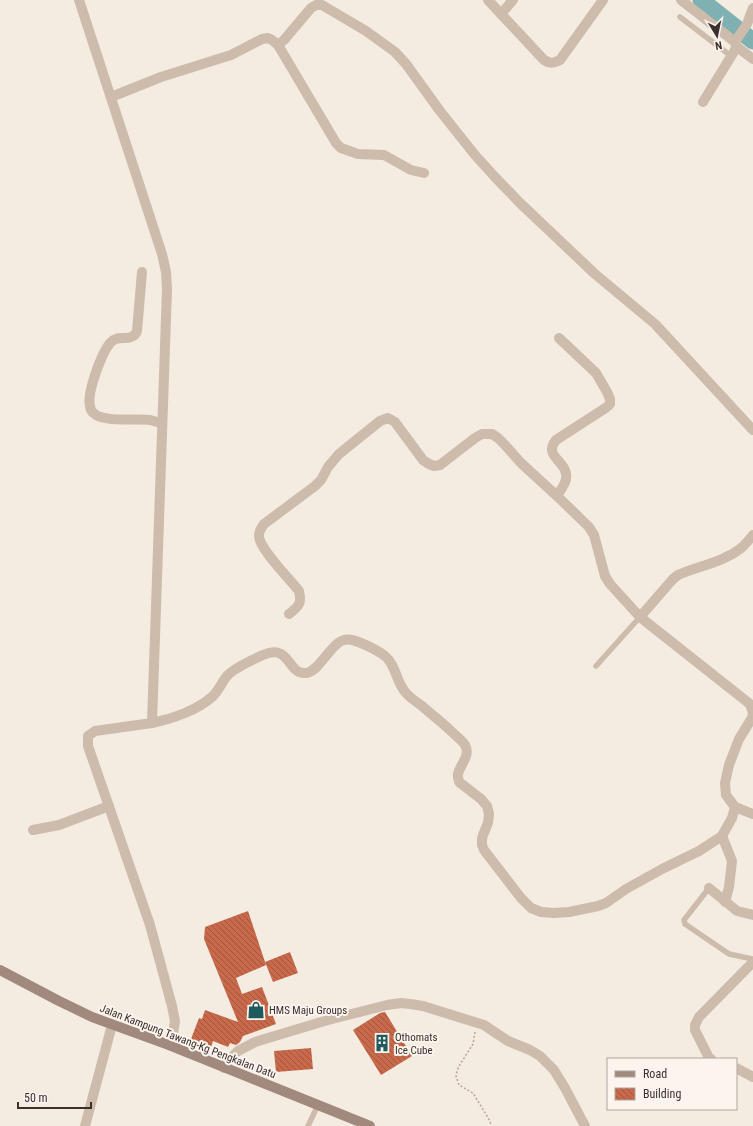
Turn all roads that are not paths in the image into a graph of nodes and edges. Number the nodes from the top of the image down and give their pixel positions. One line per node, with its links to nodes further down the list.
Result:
1 (79, 0): 14 (street)
2 (488, 0): 8 (street)
3 (513, 0): 8 (street)
4 (603, 0): 8 (street)
5 (681, 0): 10 (street)
6 (317, 3): 11 (street); 20 (street)
7 (753, 8): 10 (street)
8 (501, 14)
9 (680, 17): 12 (lane)
10 (736, 42): 12 (street); 13 (street)
11 (278, 45): 14 (street); 16 (street)
12 (732, 56): 15 (street)
13 (753, 59)
14 (111, 97): 19 (street)
15 (703, 102)
16 (424, 174)
17 (142, 272): 19 (street)
18 (559, 338): 21 (street)
19 (162, 424): 26 (street)
20 (753, 430)
21 (557, 496): 23 (street); 24 (street)
22 (753, 536): 24 (street)
23 (289, 614)
24 (640, 617): 25 (lane); 28 (street)
25 (596, 666)
26 (152, 723): 27 (street); 31 (street)
27 (109, 806): 30 (street); 39 (street)
28 (735, 807): 29 (street); 31 (street)
29 (753, 814)
30 (33, 830)
31 (722, 836): 33 (street)
32 (709, 888): 33 (street); 35 (lane)
33 (726, 902): 34 (street)
34 (753, 915)
35 (753, 959)
36 (753, 962): 40 (street)
37 (0, 970): 38 (street, Jalan Kampung Tawang-Kg Pengkalan Datu)
38 (112, 1025): 39 (street, Jalan Kampung Tawang-Kg Pengkalan Datu); 45 (street)
39 (169, 1045): 41 (street, Jalan Kampung Tawang-Kg Pengkalan Datu)
40 (709, 1058)
41 (224, 1068): 44 (street, Jalan Kampung Tawang-Kg Pengkalan Datu); 48 (street)
42 (737, 1069): 43 (street)
43 (753, 1077)
44 (318, 1105): 46 (lane); 47 (street, Jalan Kampung Tawang-Kg Pengkalan Datu)
45 (85, 1126)
46 (308, 1126)
47 (370, 1126)
48 (585, 1126)

